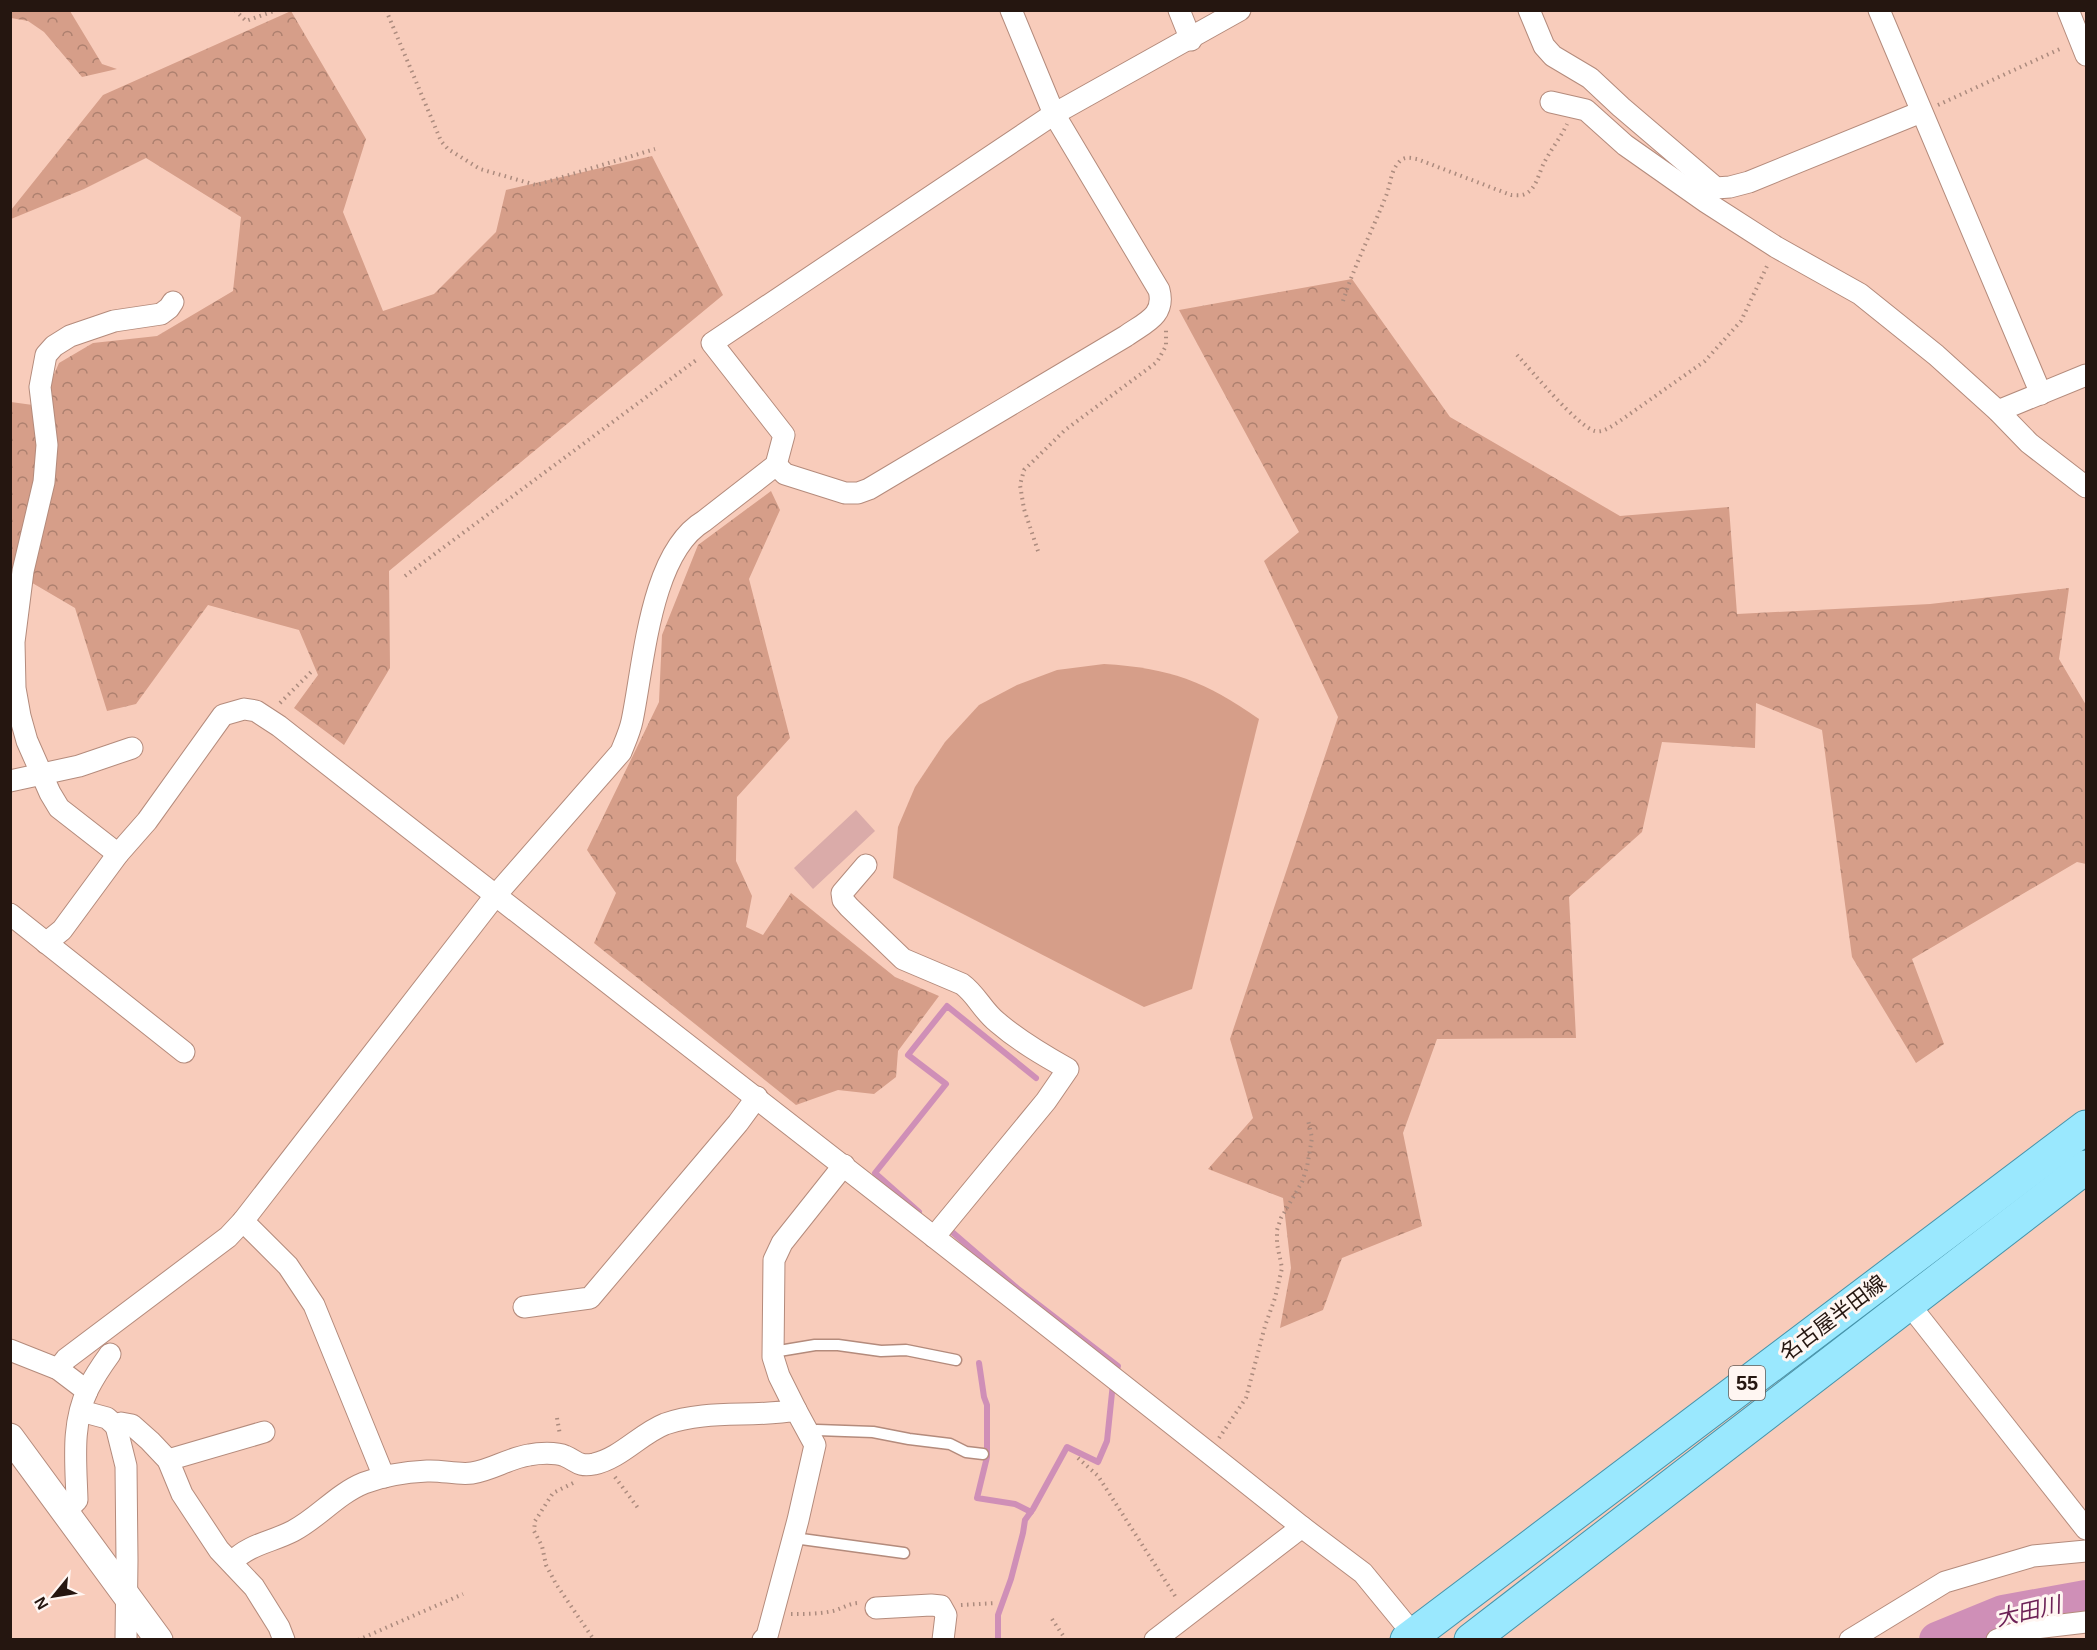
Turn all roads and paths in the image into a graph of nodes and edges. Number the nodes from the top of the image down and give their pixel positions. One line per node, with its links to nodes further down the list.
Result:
1 (235, 10): 2 (path)
2 (277, 10)
3 (387, 10): 16 (path)
4 (1011, 10): 15 (street)
5 (1179, 10): 10 (street)
6 (1240, 10): 10 (street)
7 (1528, 10): 14 (street)
8 (1879, 10): 14 (street)
9 (2068, 10): 11 (street)
10 (1191, 40): 15 (street)
11 (2083, 48): 14 (path)
12 (1551, 102): 13 (street)
13 (1574, 108): 17 (street); 18 (path)
14 (1921, 112): 24 (street)
15 (1054, 114): 20 (street); 21 (street)
16 (655, 149)
17 (1776, 247): 22 (path); 25 (street)
18 (1343, 301)
19 (173, 302): 33 (street)
20 (1157, 314): 26 (street); 28 (path)
21 (715, 347): 26 (street); 29 (path)
22 (1517, 355)
23 (2086, 375): 24 (street)
24 (2041, 394): 25 (street)
25 (1998, 411): 27 (street)
26 (776, 465): 37 (street)
27 (2086, 487)
28 (1038, 551)
29 (405, 576)
30 (311, 672): 31 (path)
31 (267, 718): 35 (street); 37 (street)
32 (132, 747): 33 (street)
33 (41, 776): 34 (street); 35 (street)
34 (10, 781)
35 (118, 854): 39 (street)
36 (866, 865): 47 (street)
37 (495, 896): 41 (street); 46 (street)
38 (10, 914): 39 (street)
39 (46, 943): 40 (street)
40 (184, 1053)
41 (757, 1097): 44 (street); 49 (street)
42 (1308, 1120): 63 (path)
43 (2086, 1127): 85 (main road, 名古屋半田線 / 55)
44 (844, 1165): 47 (street); 51 (street)
45 (2086, 1167): 48 (main road, 名古屋半田線 / 55)
46 (243, 1221): 54 (street); 67 (street)
47 (934, 1237): 63 (street)
48 (1908, 1303): 71 (street); 95 (main road, 名古屋半田線 / 55)
49 (524, 1308)
50 (10, 1350): 54 (street)
51 (773, 1352): 53 (lane); 56 (street)
52 (110, 1354): 55 (street)
53 (956, 1360)
54 (58, 1369): 55 (street)
55 (87, 1391): 57 (street)
56 (796, 1410): 60 (street); 66 (street)
57 (81, 1412): 58 (street); 69 (street)
58 (116, 1426): 65 (street); 77 (street)
59 (264, 1432): 65 (street)
60 (809, 1435): 62 (lane); 72 (street)
61 (10, 1437): 69 (street)
62 (983, 1454)
63 (1209, 1454): 70 (street)
64 (1078, 1458): 82 (path)
65 (168, 1461): 75 (street)
66 (598, 1462): 67 (street); 68 (path); 90 (path)
67 (384, 1477): 75 (street)
68 (638, 1508)
69 (65, 1512): 77 (street)
70 (1302, 1527): 82 (street); 85 (street)
71 (2086, 1529)
72 (794, 1538): 74 (lane); 81 (street)
73 (2086, 1551): 96 (street)
74 (904, 1553)
75 (232, 1562): 88 (street)
76 (463, 1594): 89 (path)
77 (126, 1595): 86 (street); 87 (street)
78 (996, 1603): 80 (path)
79 (876, 1608): 80 (street); 81 (path)
80 (942, 1609): 92 (street)
81 (772, 1615): 91 (street)
82 (1187, 1615): 94 (street)
83 (1052, 1619): 93 (path)
84 (2086, 1622): 97 (street)
85 (1413, 1638)
86 (126, 1640)
87 (159, 1640)
88 (284, 1640)
89 (358, 1640)
90 (594, 1640)
91 (763, 1640)
92 (943, 1640)
93 (1066, 1640)
94 (1155, 1640)
95 (1471, 1640)
96 (1850, 1640)
97 (1997, 1640)

